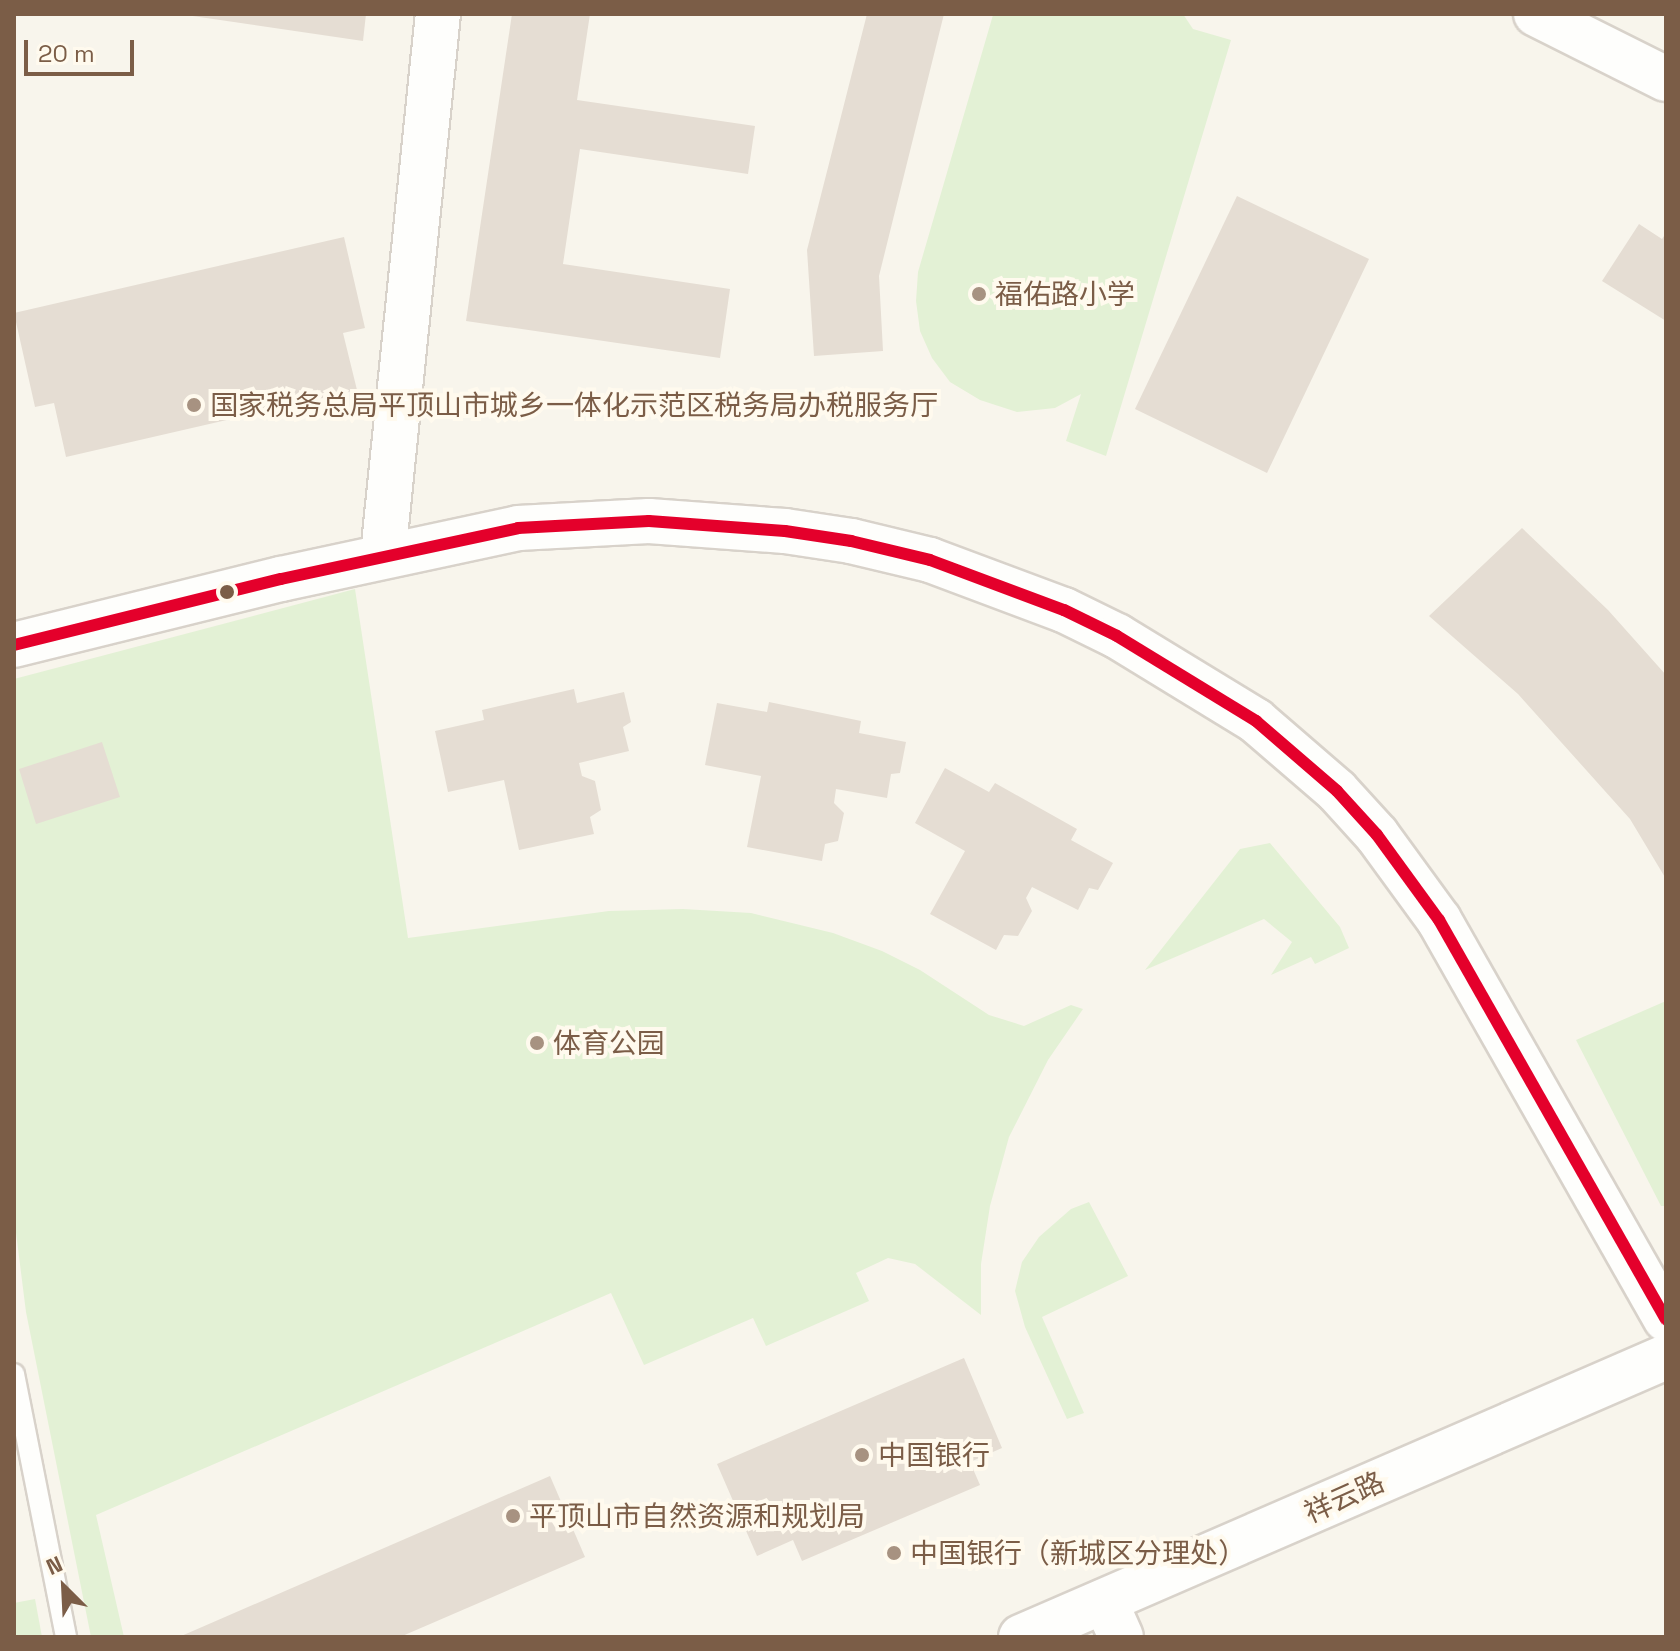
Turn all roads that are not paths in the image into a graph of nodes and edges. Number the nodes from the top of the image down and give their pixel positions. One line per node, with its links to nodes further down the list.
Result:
1 (438, 14): 4 (street)
2 (1541, 15): 3 (street)
3 (1666, 79)
4 (383, 555): 5 (street); 6 (street)
5 (14, 645)
6 (1666, 1319)
7 (1666, 1357): 9 (street, 祥云路)
8 (14, 1374): 10 (lane)
9 (1113, 1619): 11 (street, 祥云路)
10 (66, 1637)
11 (1021, 1637)

